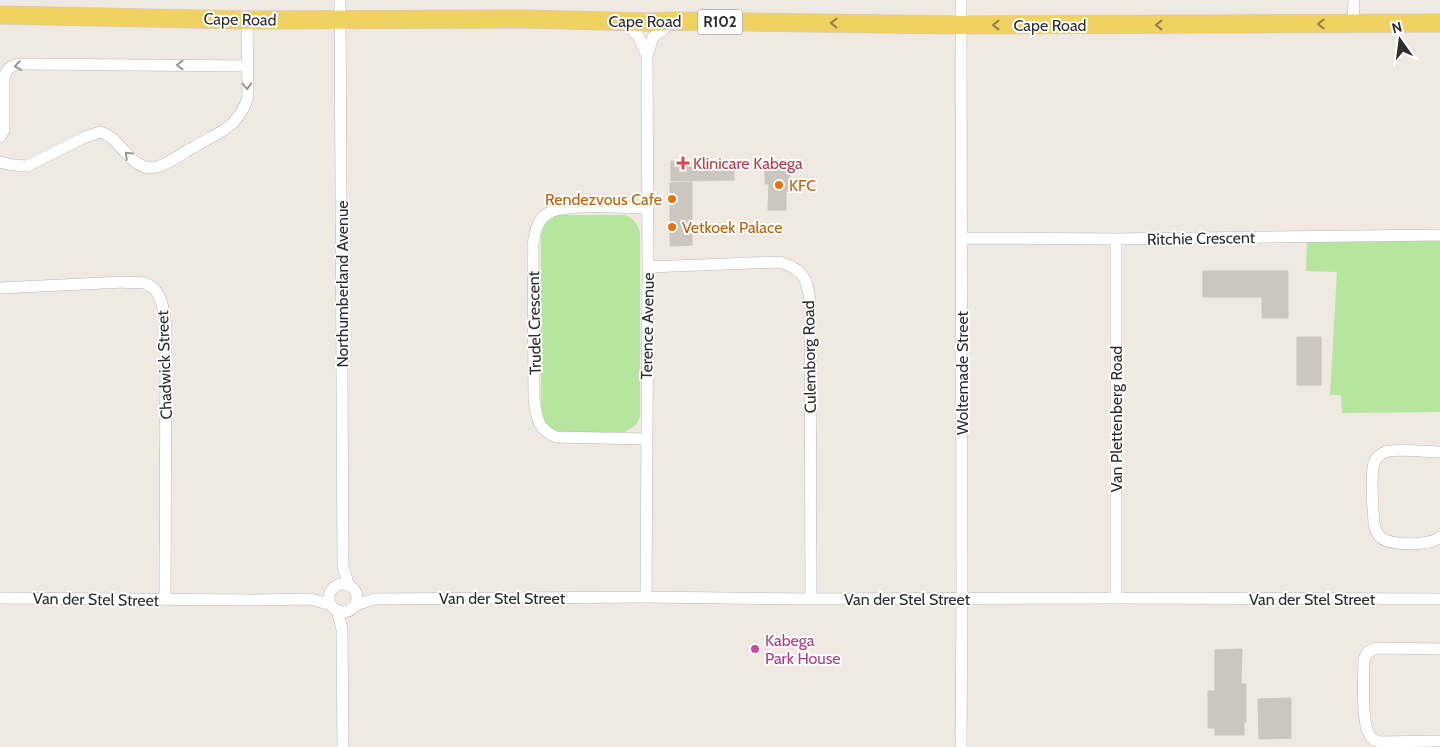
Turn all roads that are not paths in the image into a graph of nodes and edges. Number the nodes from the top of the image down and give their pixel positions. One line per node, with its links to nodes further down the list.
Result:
1 (340, 0): 6 (street, Northumberland Avenue)
2 (961, 0): 11 (street, Woltemade Street)
3 (1354, 0): 9 (street)
4 (0, 14): 5 (main road, Cape Road / R102)
5 (247, 20): 6 (main road, Cape Road / R102); 13 (street)
6 (340, 20): 8 (main road, Cape Road / R102); 25 (street, Northumberland Avenue)
7 (674, 21): 8 (main road, Cape Road / R102); 11 (main road, Cape Road / R102, one-way to 7); 12 (street, Terence Avenue)
8 (625, 22): 12 (street, Terence Avenue)
9 (1354, 24): 10 (main road, Cape Road / R102); 11 (main road, Cape Road / R102, one-way to 11)
10 (1440, 24)
11 (960, 25): 18 (street, Woltemade Street)
12 (647, 56): 16 (street, Terence Avenue)
13 (246, 66): 14 (street, one-way to 14); 15 (street, one-way to 15)
14 (0, 137)
15 (0, 162)
16 (647, 208): 20 (street, Terence Avenue); 22 (street, Trudel Crescent)
17 (1440, 235): 19 (street, Ritchie Crescent)
18 (962, 238): 19 (street, Ritchie Crescent); 34 (street, Woltemade Street)
19 (1116, 239): 30 (street, Van Plettenberg Road)
20 (648, 267): 22 (street, Terence Avenue); 33 (street, Culemborg Road)
21 (0, 288): 36 (street, Chadwick Street)
22 (646, 439): 28 (street, Terence Avenue)
23 (1440, 452): 24 (street)
24 (1440, 537)
25 (343, 567): 26 (street, Northumberland Avenue); 27 (street, Northumberland Avenue)
26 (334, 589): 27 (street); 31 (street, Van der Stel Street); 37 (street)
27 (352, 589): 32 (street, Van der Stel Street); 37 (street)
28 (646, 597): 32 (street, Van der Stel Street); 33 (street, Van der Stel Street)
29 (0, 598): 36 (street, Van der Stel Street)
30 (1116, 598): 34 (street, Van der Stel Street); 35 (street, Van der Stel Street)
31 (311, 599): 36 (street, Van der Stel Street); 37 (street, Van der Stel Street)
32 (375, 599): 37 (street, Van der Stel Street)
33 (811, 599): 34 (street, Van der Stel Street)
34 (962, 599): 41 (street, Woltemade Street)
35 (1440, 599)
36 (165, 600)
37 (343, 608): 40 (street)
38 (1440, 649): 39 (street)
39 (1440, 741)
40 (342, 747)
41 (961, 747)

